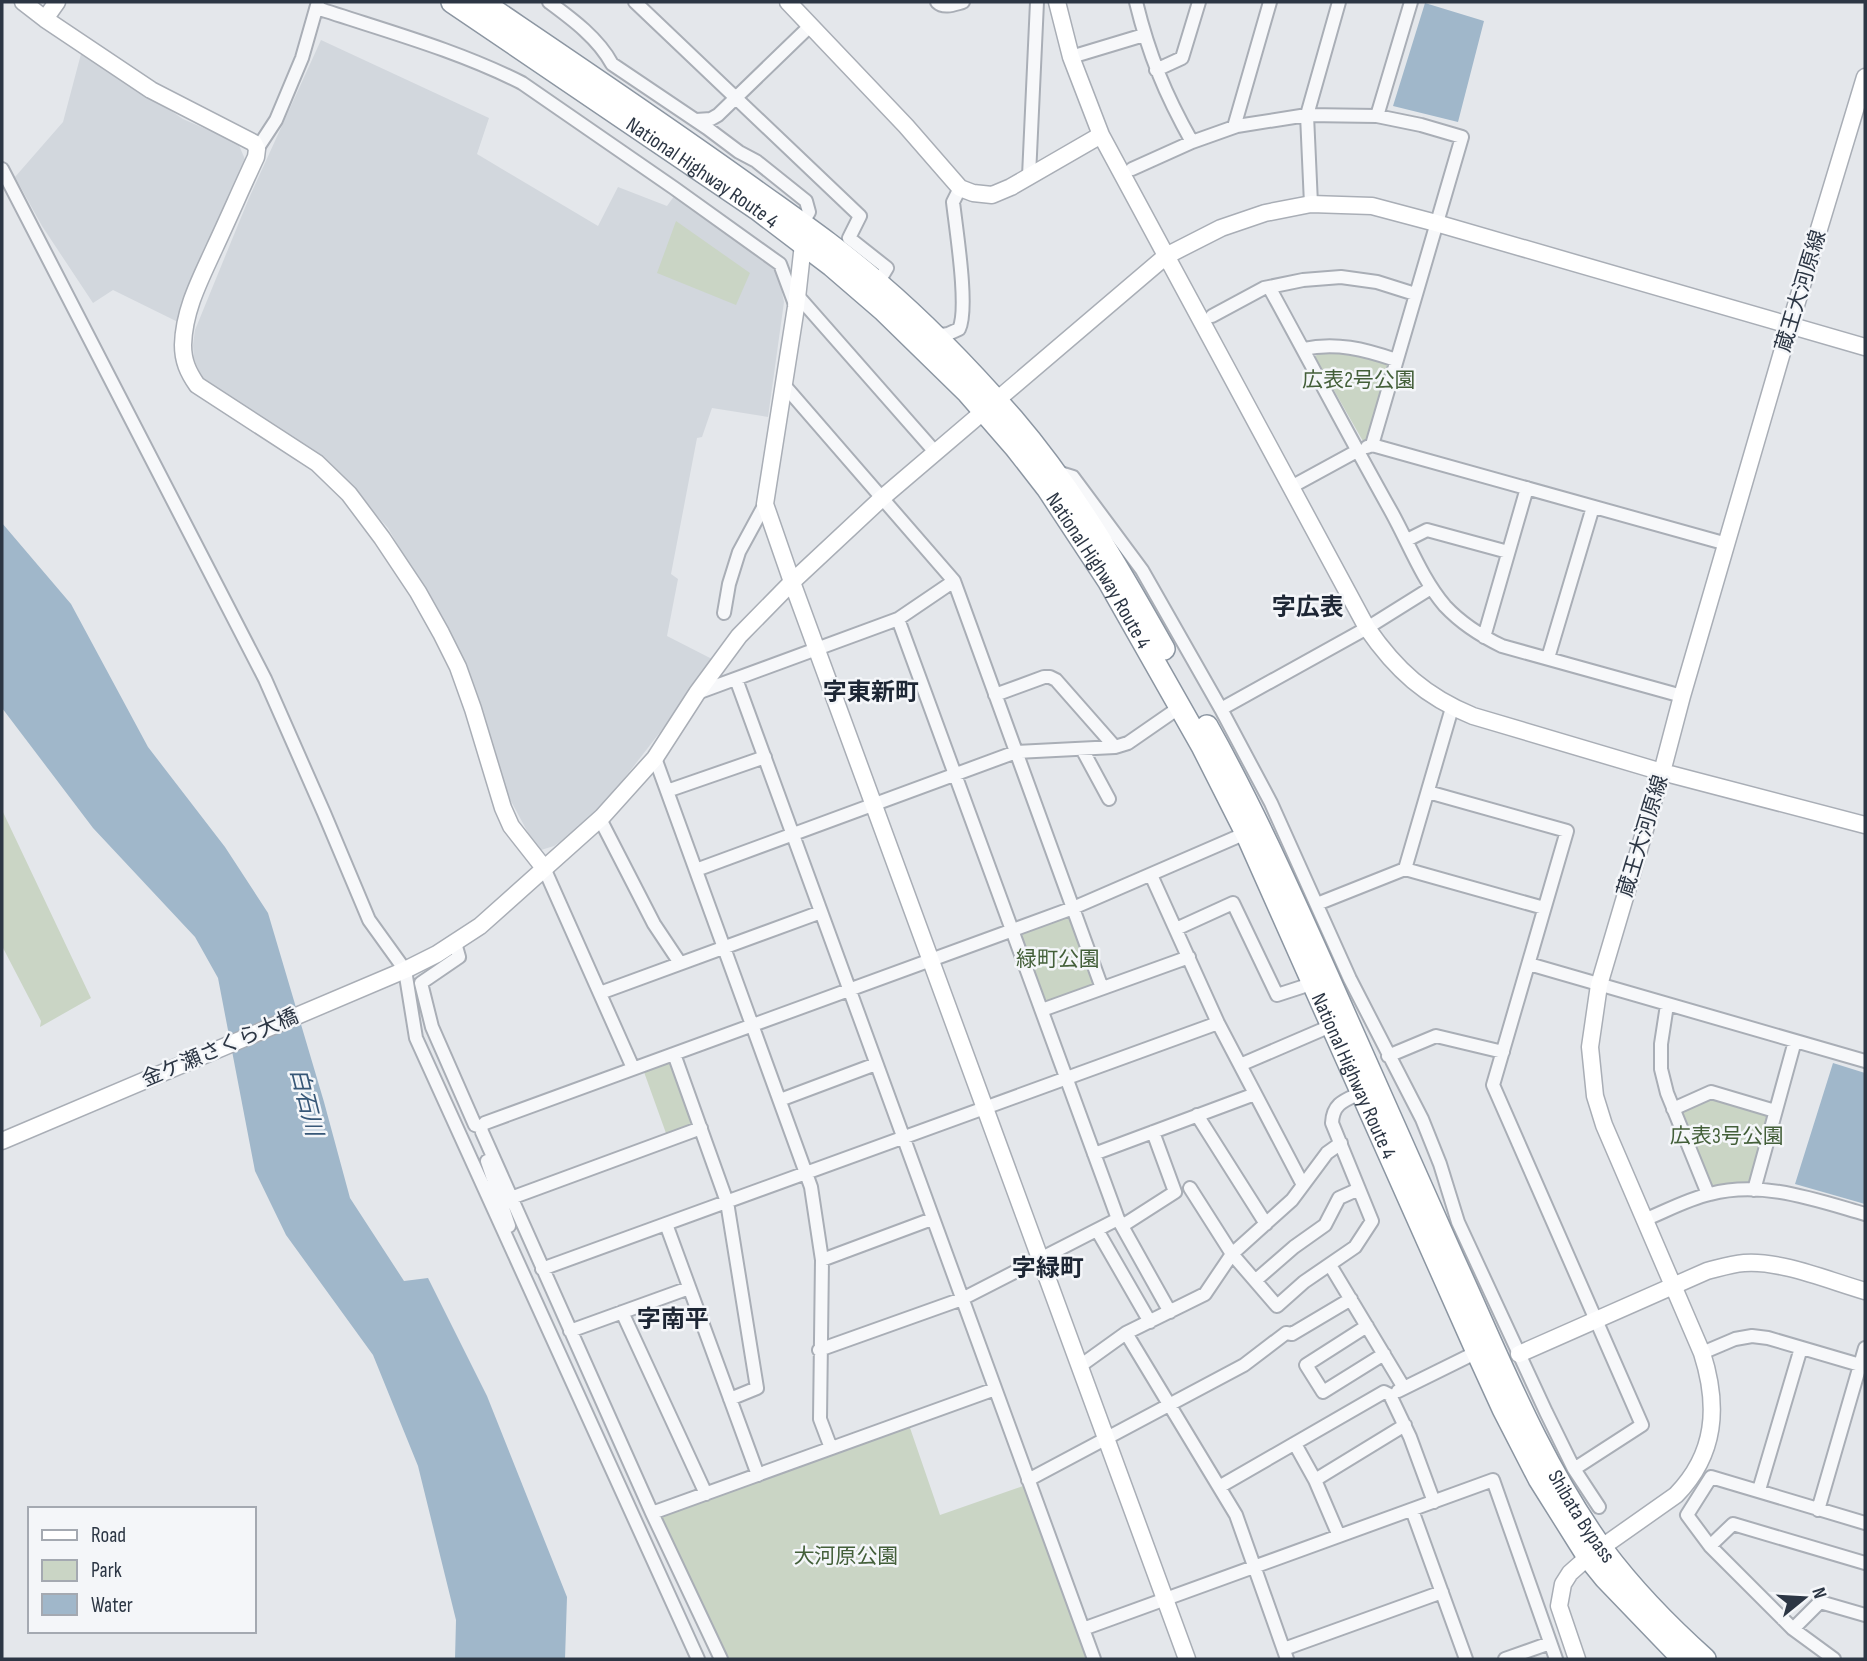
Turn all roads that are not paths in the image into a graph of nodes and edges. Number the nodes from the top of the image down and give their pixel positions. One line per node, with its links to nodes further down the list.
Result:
1 (23, 2): 18 (street)
2 (57, 2): 18 (street)
3 (452, 2): 38 (highway, National Highway Route 4)
4 (482, 2): 38 (highway, National Highway Route 4)
5 (549, 2): 27 (street)
6 (635, 2): 24 (street)
7 (788, 2): 19 (street)
8 (937, 2): 9 (street)
9 (963, 2)
10 (1037, 2): 34 (street)
11 (1057, 2): 21 (street)
12 (1136, 2): 20 (street)
13 (1199, 2): 22 (street)
14 (1270, 2): 28 (street)
15 (1339, 2): 25 (street)
16 (1411, 2): 26 (street)
17 (317, 5): 31 (street); 43 (street)
18 (45, 19): 31 (street)
19 (810, 26): 24 (street); 35 (street)
20 (1144, 35): 21 (street); 22 (street)
21 (1071, 57): 29 (street)
22 (1156, 70): 30 (street)
23 (1865, 78): 45 (street, 蔵王大河原線)
24 (735, 97): 27 (street); 40 (street)
25 (1307, 115): 26 (street); 28 (street); 36 (street)
26 (1377, 116): 37 (street)
27 (696, 120): 38 (street)
28 (1234, 127): 30 (street)
29 (1101, 135): 34 (street); 39 (street)
30 (1192, 142): 33 (street)
31 (257, 149): 95 (street)
32 (2, 169): 111 (street)
33 (1132, 169)
34 (1029, 177): 35 (street)
35 (960, 187): 46 (street)
36 (1311, 204): 37 (street, 金ケ瀬さくら大橋); 39 (street, 金ケ瀬さくら大橋)
37 (1436, 223): 42 (street); 45 (street, 金ケ瀬さくら大橋)
38 (803, 234): 40 (highway, National Highway Route 4); 43 (street); 51 (highway, National Highway Route 4)
39 (1166, 256): 51 (street, 金ケ瀬さくら大橋); 56 (street)
40 (878, 283): 46 (highway, National Highway Route 4)
41 (1269, 287): 42 (street); 44 (street); 48 (street)
42 (1415, 294): 49 (street)
43 (797, 301): 50 (street); 54 (street)
44 (1212, 316)
45 (1790, 325): 47 (street, 金ケ瀬さくら大橋); 62 (street, 蔵王大河原線)
46 (935, 336): 51 (highway, National Highway Route 4)
47 (1865, 347)
48 (1303, 349): 49 (street); 53 (street)
49 (1396, 360): 52 (street)
50 (784, 385): 58 (street); 59 (street)
51 (990, 406): 54 (street, 金ケ瀬さくら大橋); 55 (highway, National Highway Route 4); 77 (highway, National Highway Route 4)
52 (1372, 445): 53 (street); 57 (street)
53 (1358, 451): 56 (street); 61 (street)
54 (936, 453): 58 (street, 金ケ瀬さくら大橋)
55 (1053, 471): 79 (street); 183 (highway, National Highway Route 4)
56 (1291, 487): 69 (street)
57 (1527, 488): 60 (street); 63 (street)
58 (882, 498): 64 (street); 65 (street, 金ケ瀬さくら大橋)
59 (765, 504): 65 (street); 67 (street)
60 (1592, 507): 62 (street); 72 (street)
61 (1407, 540): 63 (street); 66 (street)
62 (1727, 544): 76 (street, 蔵王大河原線)
63 (1508, 552): 70 (street)
64 (954, 581): 68 (street); 75 (street)
65 (792, 582): 71 (street); 74 (street, 金ケ瀬さくら大橋)
66 (1431, 588): 69 (street); 70 (street)
67 (724, 613)
68 (898, 619): 71 (street); 86 (street)
69 (1367, 628): 78 (street); 79 (street)
70 (1484, 638): 72 (street)
71 (816, 649): 73 (street); 90 (street)
72 (1548, 659): 76 (street)
73 (736, 679): 74 (street); 83 (street)
74 (697, 693): 84 (street, 金ケ瀬さくら大橋)
75 (995, 695): 80 (street); 82 (street)
76 (1682, 696): 85 (street, 蔵王大河原線)
77 (1180, 707): 80 (street); 93 (highway, National Highway Route 4)
78 (1452, 708): 85 (street); 88 (street)
79 (1221, 709): 99 (street)
80 (1115, 747): 81 (street)
81 (1083, 749): 82 (street); 89 (street)
82 (1016, 752): 86 (street); 100 (street)
83 (765, 757): 87 (street); 94 (street)
84 (655, 758): 87 (street); 91 (street, 金ケ瀬さくら大橋)
85 (1662, 772): 92 (street); 113 (street, 蔵王大河原線)
86 (955, 774): 90 (street); 104 (street)
87 (667, 791): 97 (street)
88 (1428, 792): 96 (street); 101 (street)
89 (1109, 799)
90 (873, 804): 94 (street); 108 (street)
91 (600, 819): 95 (street, 金ケ瀬さくら大橋); 109 (street)
92 (1865, 825)
93 (1247, 833): 98 (street); 112 (highway, National Highway Route 4)
94 (793, 834): 97 (street); 102 (street)
95 (544, 868): 105 (street, 金ケ瀬さくら大橋); 116 (street)
96 (1405, 869): 99 (street); 101 (street)
97 (696, 870): 106 (street)
98 (1152, 875): 100 (street); 103 (street)
99 (1317, 905): 125 (street)
100 (1073, 908): 104 (street); 115 (street)
101 (1544, 908): 110 (street)
102 (821, 912): 106 (street); 114 (street)
103 (1176, 929): 107 (street); 112 (street)
104 (1012, 930): 108 (street); 118 (street)
105 (455, 943): 111 (street, 金ケ瀬さくら大橋); 138 (street)
106 (724, 947): 109 (street); 120 (street)
107 (1189, 957): 115 (street); 119 (street)
108 (930, 960): 114 (street); 134 (street)
109 (680, 963): 116 (street)
110 (1529, 964): 113 (street); 123 (street)
111 (397, 973): 142 (street, 金ケ瀬さくら大橋); 162 (street)
112 (1314, 984): 121 (highway, National Highway Route 4)
113 (1599, 985): 117 (street); 156 (street, 蔵王大河原線)
114 (849, 989): 120 (street); 127 (street)
115 (1102, 989): 118 (street)
116 (600, 993): 129 (street)
117 (1667, 1005): 122 (street); 135 (street)
118 (1042, 1010): 130 (street)
119 (1218, 1023): 128 (street); 130 (street)
120 (752, 1025): 124 (street); 133 (street)
121 (1333, 1025): 128 (street); 131 (highway, National Highway Route 4)
122 (1795, 1041): 126 (street); 136 (street)
123 (1503, 1052): 125 (street); 175 (street)
124 (674, 1054): 129 (street); 139 (street)
125 (1388, 1056): 186 (street)
126 (1865, 1061)
127 (876, 1064): 133 (street); 141 (street)
128 (1240, 1065): 132 (street)
129 (634, 1068): 138 (street)
130 (1066, 1077): 134 (street); 145 (street)
131 (1363, 1092): 143 (street); 183 (highway, National Highway Route 4)
132 (1255, 1094): 137 (street); 147 (street)
133 (780, 1100): 146 (street)
134 (985, 1108): 141 (street); 164 (street)
135 (1673, 1109): 136 (street); 151 (street)
136 (1775, 1111): 150 (street)
137 (1198, 1115): 140 (street); 159 (street)
138 (481, 1127): 144 (street)
139 (701, 1128): 152 (street); 153 (street)
140 (1153, 1132): 145 (street); 157 (street)
141 (903, 1139): 146 (street); 155 (street)
142 (2, 1141)
143 (1341, 1143): 147 (street); 149 (street)
144 (489, 1147): 152 (street); 162 (street)
145 (1094, 1154): 157 (street)
146 (807, 1173): 153 (street); 163 (street)
147 (1303, 1185): 159 (street)
148 (1189, 1188): 161 (street)
149 (1359, 1189): 165 (street); 167 (street)
150 (1754, 1189): 151 (street); 154 (street)
151 (1708, 1194): 156 (street)
152 (511, 1198): 166 (street)
153 (727, 1202): 158 (street); 192 (street)
154 (1865, 1214)
155 (932, 1219): 163 (street); 171 (street)
156 (1644, 1220): 169 (street, 蔵王大河原線)
157 (1120, 1223): 160 (street); 174 (street)
158 (666, 1224): 166 (street); 168 (street)
159 (1266, 1224): 161 (street)
160 (1097, 1230): 164 (street); 176 (street)
161 (1232, 1254): 167 (street); 174 (street)
162 (516, 1258): 223 (street)
163 (821, 1260): 182 (street)
164 (1040, 1260): 171 (street); 188 (street)
165 (1330, 1265): 167 (street); 172 (street)
166 (542, 1269): 178 (street)
167 (1256, 1280)
168 (689, 1287): 173 (street); 192 (street)
169 (1672, 1287): 170 (street); 175 (street); 184 (street, 蔵王大河原線)
170 (1865, 1291)
171 (962, 1299): 182 (street); 190 (street)
172 (1351, 1299): 177 (street); 193 (street)
173 (622, 1312): 178 (street); 204 (street)
174 (1170, 1312): 176 (street)
175 (1596, 1320): 186 (street); 198 (street)
176 (1150, 1322): 179 (street)
177 (1367, 1326): 185 (street); 185 (street)
178 (570, 1331): 209 (street)
179 (1126, 1333): 188 (street); 193 (street)
180 (1801, 1348): 184 (street); 187 (street); 203 (street)
181 (1865, 1348): 187 (street)
182 (820, 1350): 197 (street)
183 (1485, 1350): 189 (street); 213 (highway, Shibata Bypass)
184 (1702, 1353): 213 (street, 蔵王大河原線)
185 (1384, 1354): 189 (street)
186 (1519, 1354): 198 (street)
187 (1860, 1365): 208 (street)
188 (1080, 1366): 195 (street)
189 (1405, 1388): 191 (street)
190 (995, 1389): 197 (street); 200 (street)
191 (1390, 1395): 194 (street); 196 (street)
192 (730, 1399): 199 (street)
193 (1168, 1405): 195 (street); 202 (street)
194 (1405, 1425): 201 (street); 205 (street)
195 (1106, 1438): 200 (street); 217 (street)
196 (1295, 1444): 201 (street); 202 (street)
197 (831, 1448): 199 (street)
198 (1574, 1469): 206 (street)
199 (758, 1475): 204 (street)
200 (1028, 1480): 219 (street)
201 (1315, 1480): 211 (street)
202 (1219, 1488): 215 (street)
203 (1759, 1490): 208 (street); 212 (street)
204 (706, 1494): 209 (street)
205 (1434, 1502): 207 (street); 221 (street)
206 (1599, 1507)
207 (1412, 1510): 211 (street); 216 (street)
208 (1818, 1510): 210 (street)
209 (652, 1513): 224 (street)
210 (1865, 1523)
211 (1339, 1536): 215 (street)
212 (1710, 1546): 214 (street); 220 (street)
213 (1595, 1552): 230 (street, 蔵王大河原線); 231 (highway, Shibata Bypass); 232 (highway, Shibata Bypass)
214 (1865, 1563)
215 (1254, 1568): 217 (street); 222 (street)
216 (1442, 1592): 222 (street); 227 (street)
217 (1165, 1600): 219 (street); 226 (street)
218 (1865, 1615): 220 (street)
219 (1083, 1629): 225 (street)
220 (1793, 1629): 233 (street)
221 (1550, 1643): 228 (street); 229 (street)
222 (1285, 1654)
223 (698, 1659)
224 (721, 1659)
225 (1094, 1659)
226 (1187, 1659)
227 (1466, 1659)
228 (1505, 1659)
229 (1556, 1659)
230 (1577, 1659)
231 (1683, 1659)
232 (1705, 1659)
233 (1834, 1659)

